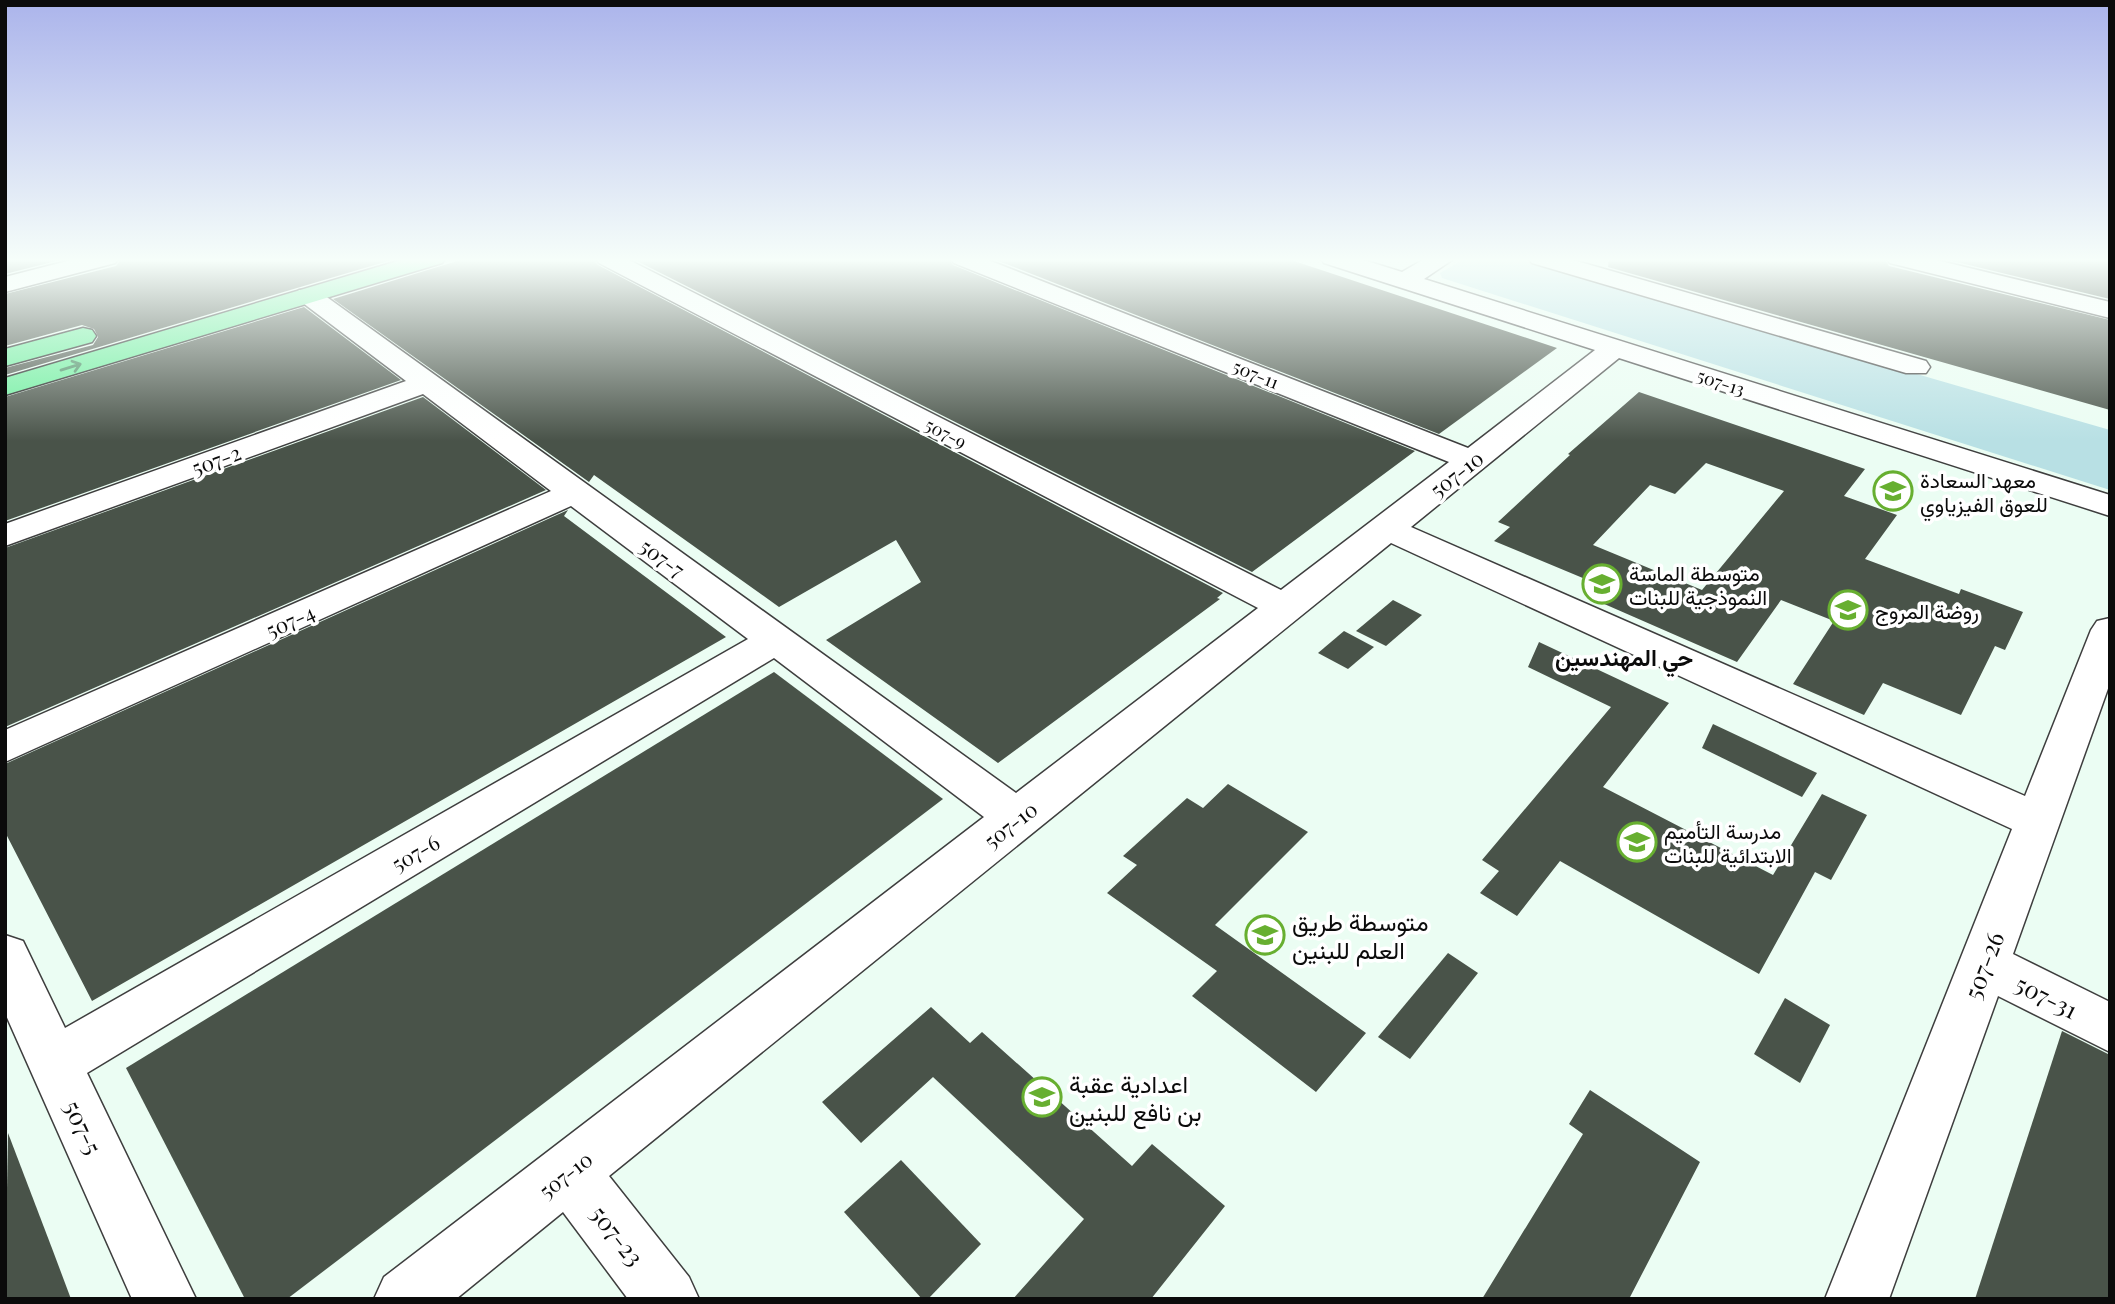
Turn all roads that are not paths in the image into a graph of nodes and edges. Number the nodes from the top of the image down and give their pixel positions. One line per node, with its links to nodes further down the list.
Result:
1 (229, 319): 10 (main road)
2 (340, 319): 13 (street, 507-7)
3 (725, 319): 20 (street, 507-9)
4 (1116, 319): 15 (street, 507-11)
5 (1523, 319): 9 (street, 507-13)
6 (1750, 319): 12 (street)
7 (110, 328): 8 (main road)
8 (85, 335): 10 (main road); 11 (main road)
9 (1615, 348): 15 (street, 507-10); 17 (street, 507-13)
10 (106, 356): 14 (main road, one-way to 10)
11 (5, 358)
12 (1916, 367)
13 (426, 383): 16 (street, 507-7); 19 (street, 507-2)
14 (5, 387)
15 (1472, 460): 18 (street, 507-10)
16 (575, 492): 22 (street, 507-7); 24 (street, 507-4)
17 (2110, 506)
18 (1386, 528): 20 (street, 507-10); 26 (street)
19 (5, 536)
20 (1285, 607): 25 (street, 507-10)
21 (2110, 630): 23 (street, 507-26)
22 (776, 640): 25 (street, 507-7); 30 (street, 507-6)
23 (2096, 705): 26 (street, 507-26)
24 (5, 747)
25 (1017, 818): 31 (street, 507-10)
26 (2038, 821): 28 (street, 507-26)
27 (5, 956): 30 (street, 507-5)
28 (1984, 964): 29 (street, 507-31); 35 (street, 507-26)
29 (2110, 1028)
30 (55, 1063): 32 (street, 507-5)
31 (568, 1171): 33 (street, 507-10); 34 (street, 507-23)
32 (163, 1299)
33 (406, 1299)
34 (667, 1299)
35 (1857, 1299)

